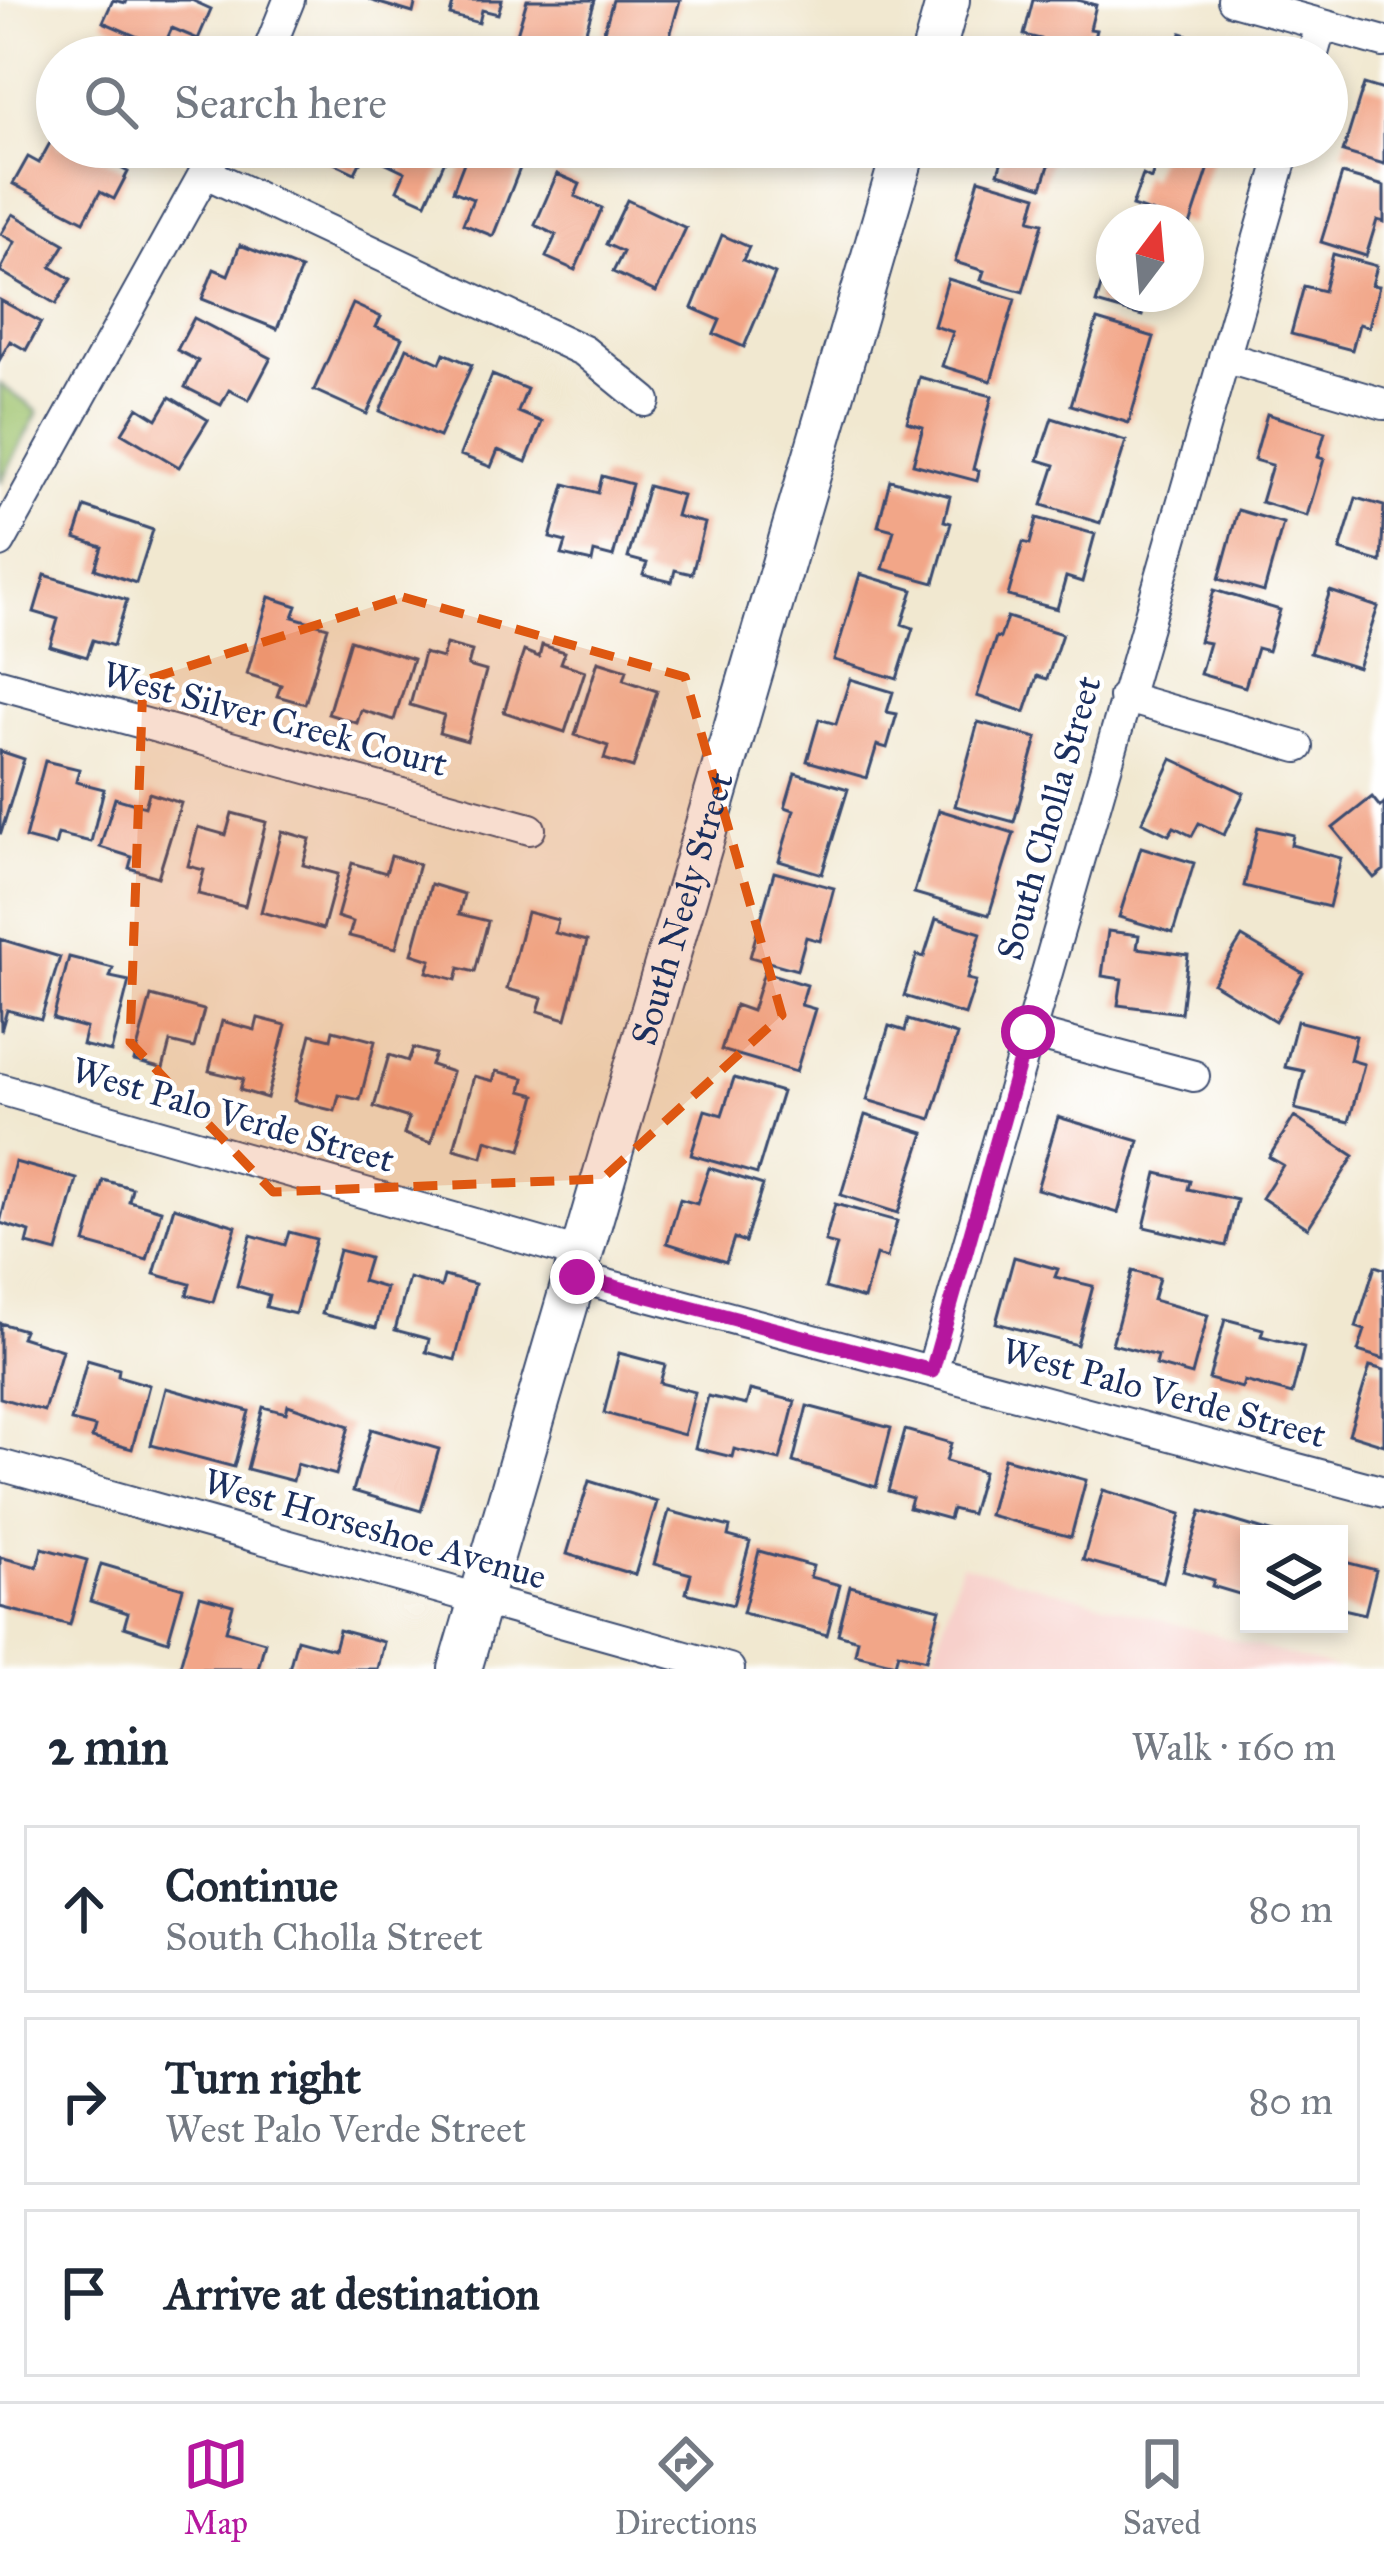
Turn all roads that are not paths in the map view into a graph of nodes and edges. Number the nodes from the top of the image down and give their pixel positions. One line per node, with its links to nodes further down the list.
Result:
1 (290, 0): 5 (street)
2 (948, 0): 6 (street)
3 (1233, 0): 4 (street)
4 (1321, 25): 7 (street); 8 (street)
5 (275, 36)
6 (938, 36)
7 (1318, 36)
8 (1384, 43)
9 (209, 168): 16 (street)
10 (229, 168): 14 (street)
11 (899, 168): 24 (street, South Neely Street)
12 (1279, 168): 13 (street, South Cholla Street)
13 (1224, 357): 15 (street); 18 (street, South Cholla Street)
14 (645, 401)
15 (1384, 404)
16 (0, 542)
17 (0, 684): 20 (street, West Silver Creek Court)
18 (1124, 697): 19 (street); 21 (street, South Cholla Street)
19 (1298, 747)
20 (530, 829)
21 (1028, 1032): 22 (street); 25 (street, South Cholla Street)
22 (1194, 1076)
23 (0, 1089): 24 (street, West Palo Verde Street)
24 (580, 1266): 25 (street, West Palo Verde Street); 28 (street, South Neely Street)
25 (932, 1371): 27 (street, West Palo Verde Street)
26 (0, 1465): 28 (street, West Horseshoe Avenue)
27 (1384, 1492)
28 (481, 1600): 29 (street, South Neely Street); 30 (street, West Horseshoe Avenue)
29 (460, 1669)
30 (729, 1669)

